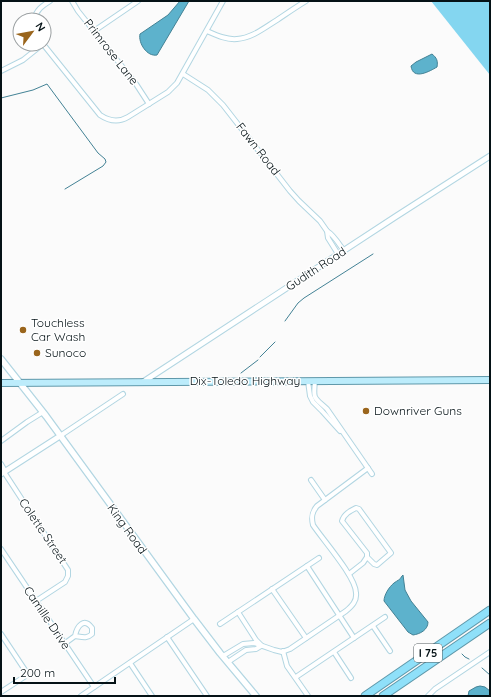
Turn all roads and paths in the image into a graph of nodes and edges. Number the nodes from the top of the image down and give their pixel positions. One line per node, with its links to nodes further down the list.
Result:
1 (50, 1): 6 (street)
2 (72, 1): 7 (street, Primrose Lane)
3 (138, 1): 7 (street)
4 (224, 1): 8 (street)
5 (306, 1): 8 (street)
6 (37, 12)
7 (94, 31): 13 (street, Primrose Lane)
8 (207, 31): 12 (street)
9 (33, 52): 11 (street)
10 (49, 52): 13 (street)
11 (1, 71)
12 (183, 74): 13 (street); 15 (street, Fawn Road)
13 (149, 104)
14 (490, 156): 16 (street, Gudith Road)
15 (327, 231): 16 (street, Fawn Road); 17 (street, Fawn Road)
16 (344, 251): 17 (street, Gudith Road)
17 (338, 254): 22 (street, Gudith Road)
18 (1, 359): 24 (main road, King Road)
19 (490, 380): 21 (main road, Dix-Toledo Highway)
20 (308, 381): 21 (main road, Dix-Toledo Highway); 22 (main road, Dix-Toledo Highway); 26 (street)
21 (315, 381): 26 (street)
22 (143, 382): 24 (main road, Dix-Toledo Highway)
23 (1, 383): 24 (main road, Dix-Toledo Highway)
24 (20, 383): 27 (main road, King Road)
25 (123, 394): 28 (street)
26 (324, 409): 31 (street)
27 (43, 412): 28 (main road, King Road); 29 (street)
28 (60, 436): 32 (street); 47 (main road, King Road)
29 (1, 441)
30 (1, 464): 32 (street, Colette Street)
31 (368, 468): 33 (street); 35 (street)
32 (3, 472): 42 (street, Colette Street)
33 (372, 474)
34 (311, 480): 35 (street)
35 (325, 500): 40 (street)
36 (1, 549): 42 (street, Camille Drive)
37 (367, 557): 37 (street); 40 (street)
38 (320, 558): 39 (street)
39 (307, 566): 41 (street); 45 (street)
40 (349, 574): 45 (street)
41 (272, 589): 44 (street); 54 (street)
42 (36, 601): 56 (street, Camille Drive)
43 (490, 610): 74 (highway, I 75)
44 (238, 612): 49 (street); 57 (street)
45 (340, 616): 54 (street); 55 (street)
46 (385, 617): 50 (street)
47 (194, 619): 53 (street); 62 (main road, King Road)
48 (490, 623): 75 (highway, I 75)
49 (220, 624)
50 (373, 626): 55 (street); 59 (street)
51 (1, 634): 68 (street)
52 (76, 636): 52 (street); 56 (street)
53 (167, 637): 64 (street); 71 (street)
54 (306, 638): 58 (street)
55 (354, 638): 60 (street)
56 (64, 644): 67 (street, Camille Drive)
57 (261, 646): 58 (street); 62 (street); 63 (street)
58 (283, 651): 65 (street)
59 (390, 651)
60 (334, 652): 65 (street); 66 (street)
61 (490, 652): 76 (street)
62 (223, 656): 63 (main road, King Road)
63 (228, 662): 72 (main road, King Road)
64 (130, 663): 67 (street); 70 (street)
65 (296, 677): 73 (street)
66 (351, 678)
67 (94, 687): 69 (street)
68 (1, 692)
69 (81, 696)
70 (152, 696)
71 (207, 696)
72 (256, 696)
73 (308, 696)
74 (365, 696)
75 (382, 696)
76 (428, 696)

